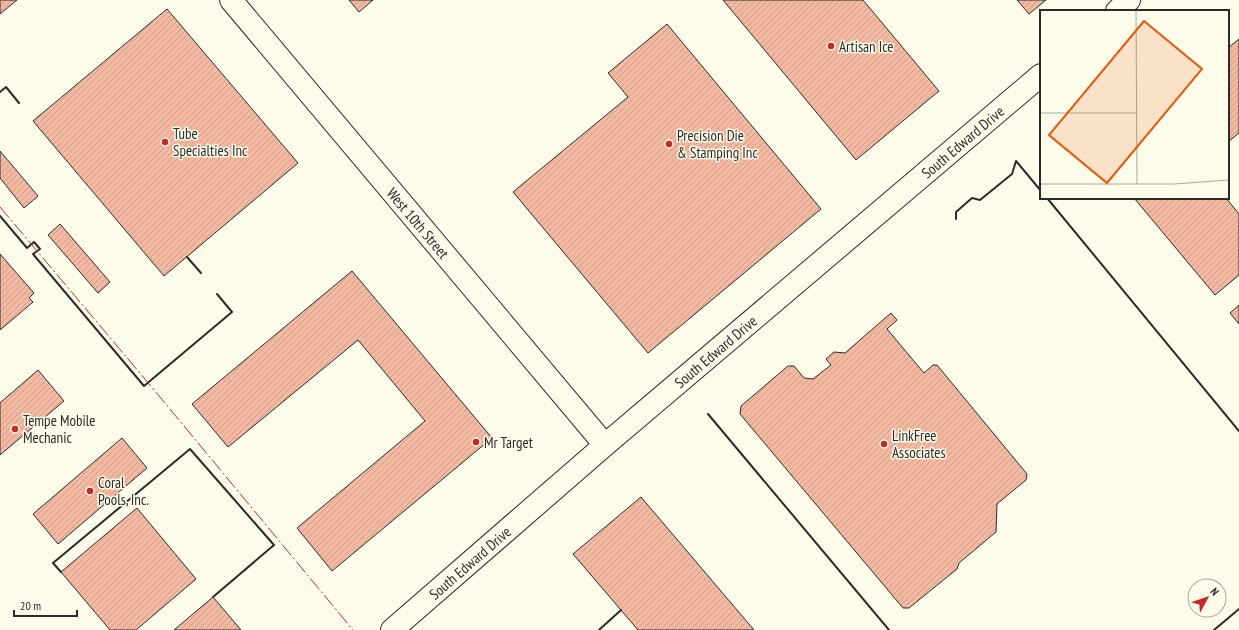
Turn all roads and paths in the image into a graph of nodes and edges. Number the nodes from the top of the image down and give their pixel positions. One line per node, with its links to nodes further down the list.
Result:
1 (231, 0): 5 (street, West 10th Street)
2 (1130, 0): 3 (street)
3 (1117, 10)
4 (1040, 76): 5 (street, South Edward Drive)
5 (605, 445): 6 (street, South Edward Drive)
6 (392, 630)

